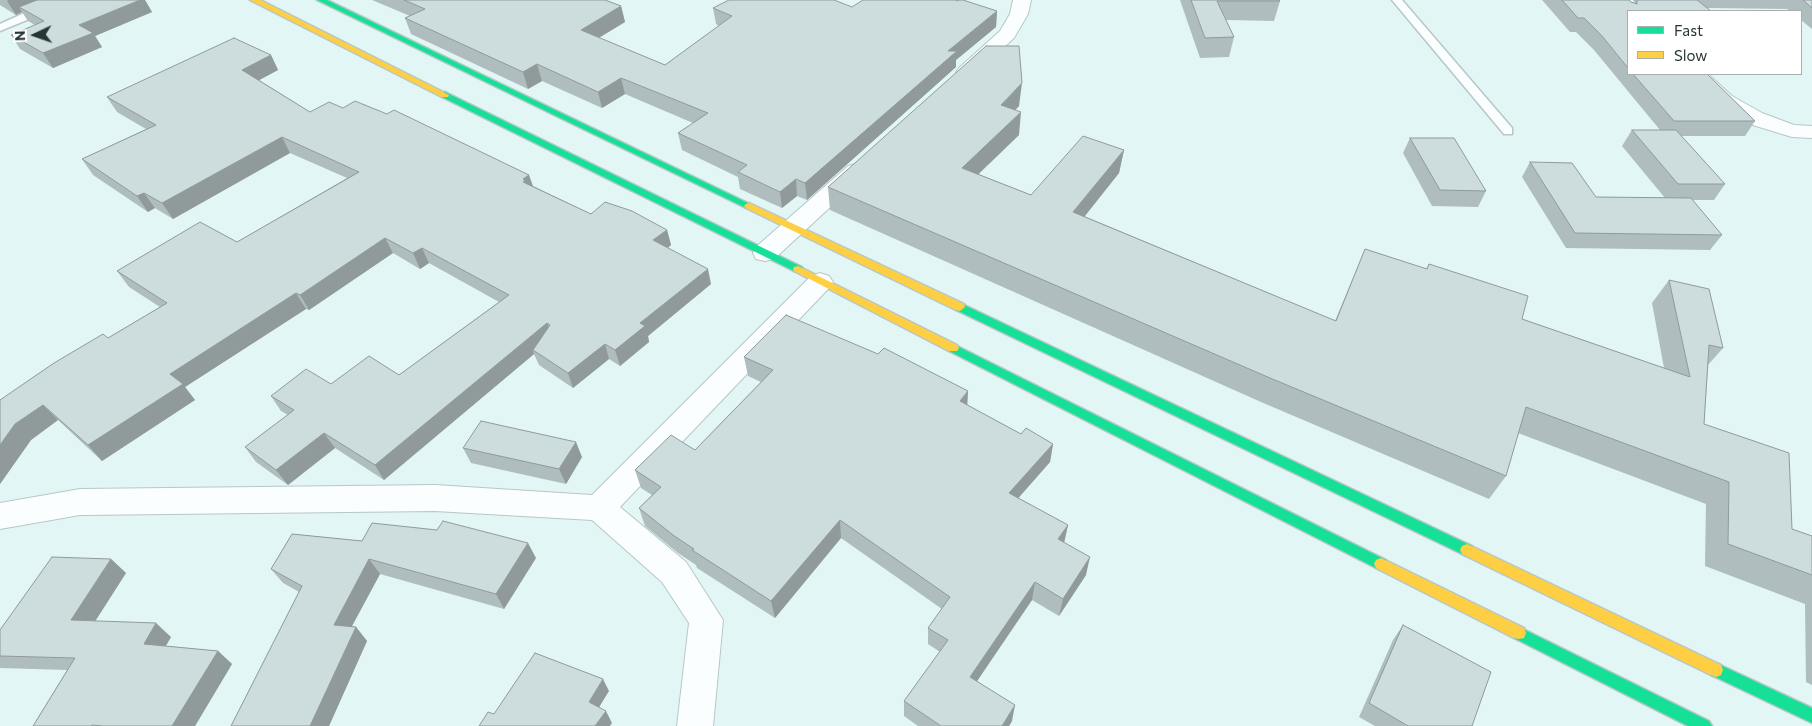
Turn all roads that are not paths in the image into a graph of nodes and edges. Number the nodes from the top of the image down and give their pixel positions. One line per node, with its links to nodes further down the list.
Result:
1 (59, 0): 6 (lane)
2 (254, 0): 13 (main road)
3 (321, 0): 12 (main road)
4 (1022, 0): 8 (street)
5 (1397, 0): 9 (lane)
6 (0, 28)
7 (1697, 75): 10 (street)
8 (949, 87)
9 (1508, 131)
10 (1812, 132)
11 (870, 159): 12 (street)
12 (795, 226): 13 (street); 17 (main road)
13 (765, 253): 14 (main road)
14 (820, 282): 15 (street); 19 (main road)
15 (599, 508): 16 (street); 18 (street)
16 (0, 516)
17 (1812, 716)
18 (695, 726)
19 (1704, 726)

